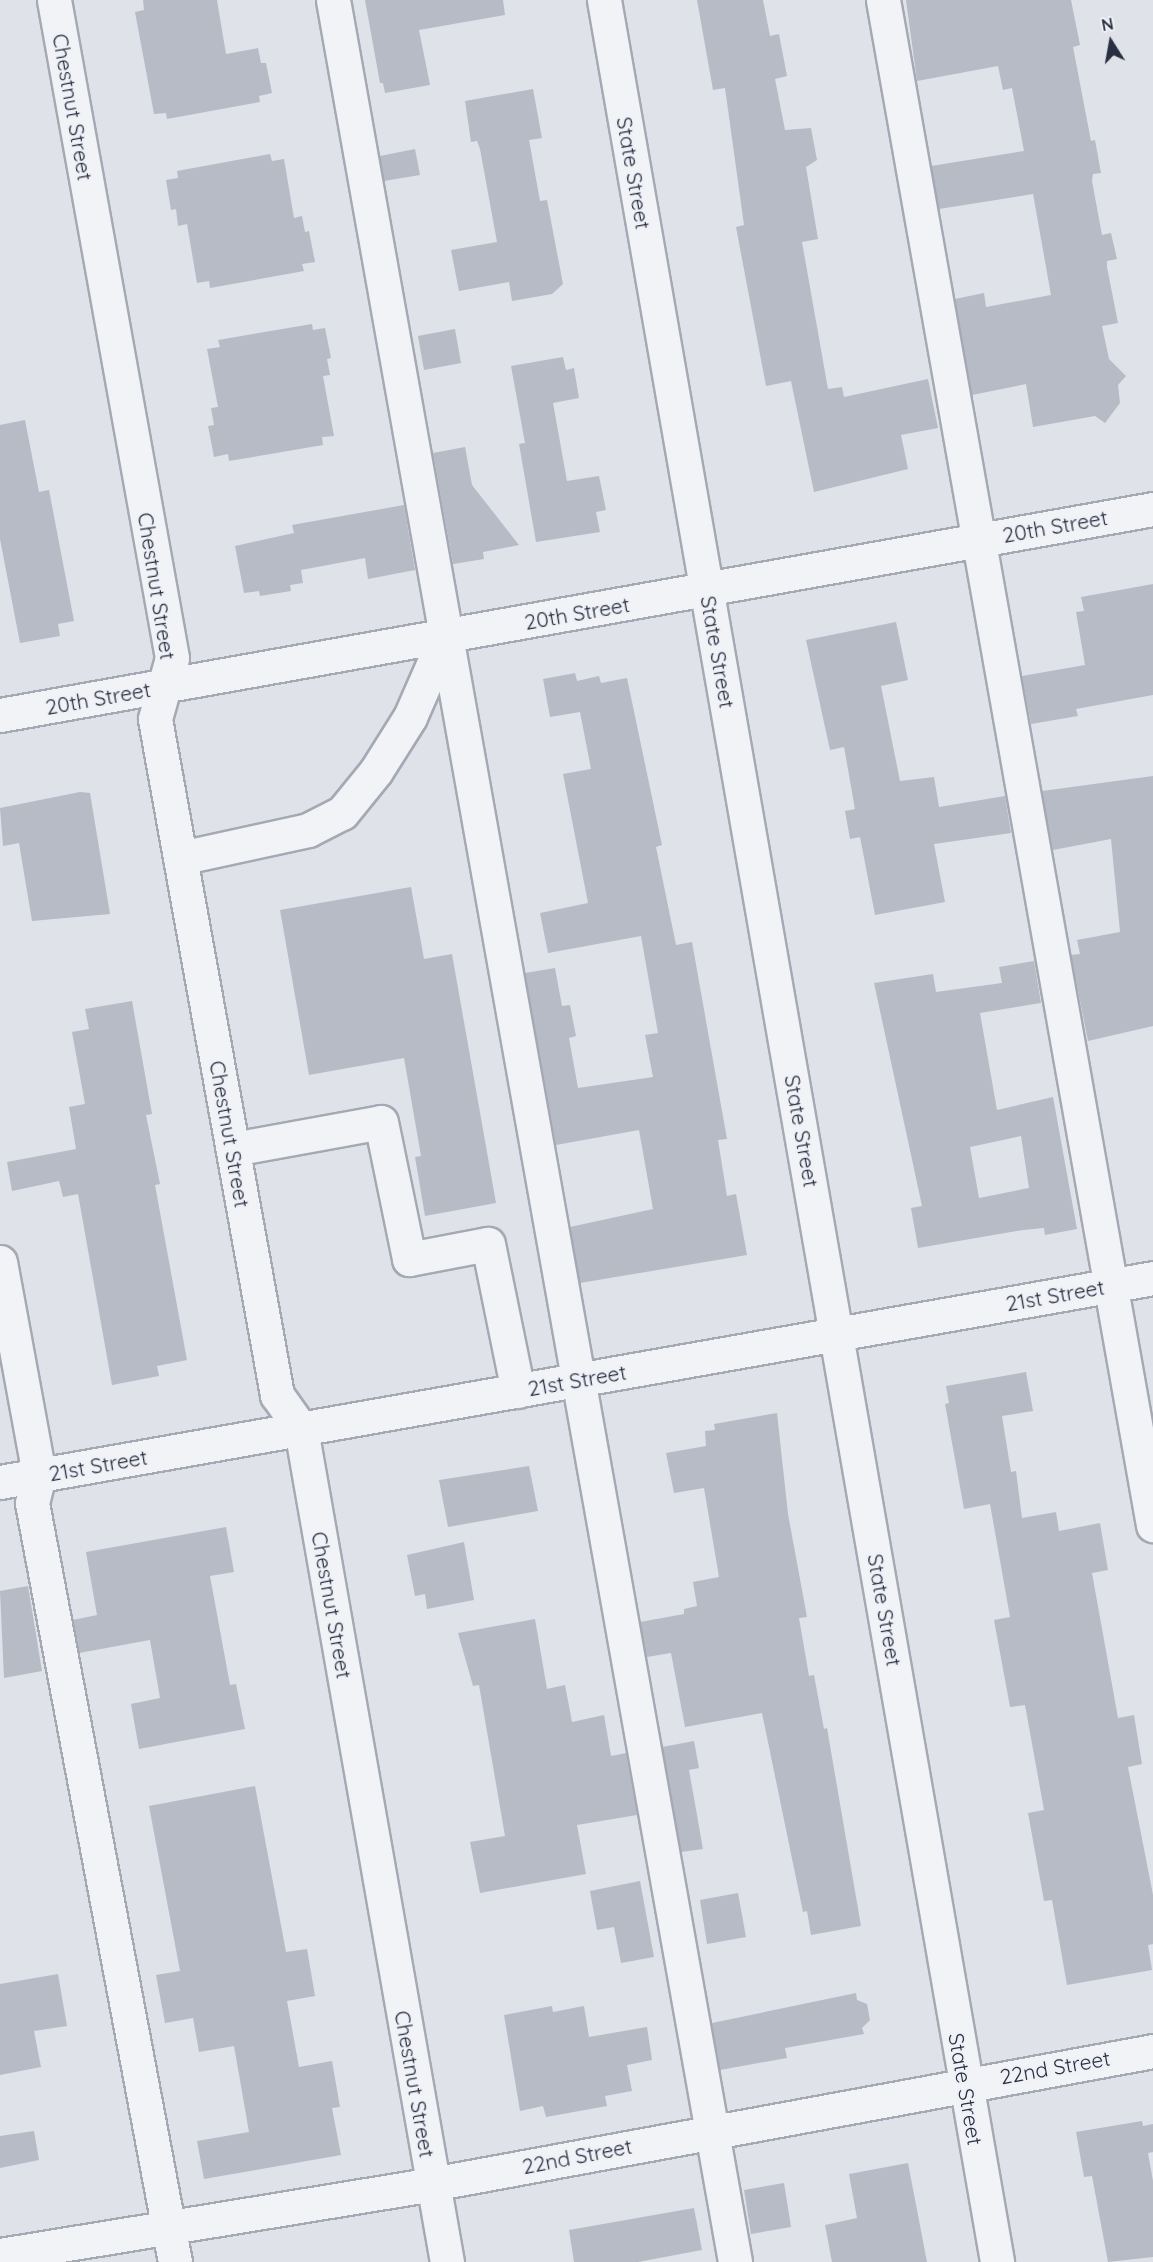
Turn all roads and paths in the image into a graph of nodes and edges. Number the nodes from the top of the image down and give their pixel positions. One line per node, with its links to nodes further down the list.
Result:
1 (54, 0): 9 (street, Chestnut Street)
2 (333, 0): 8 (street)
3 (604, 0): 7 (street, State Street)
4 (884, 0): 6 (street)
5 (1153, 509): 6 (street, 20th Street)
6 (981, 540): 7 (street, 20th Street); 15 (street)
7 (707, 590): 8 (street, 20th Street); 16 (street, State Street)
8 (445, 637): 9 (street, 20th Street); 11 (street); 17 (street)
9 (166, 687): 10 (street, 20th Street); 11 (street, Chestnut Street)
10 (0, 715)
11 (180, 858): 12 (street, Chestnut Street)
12 (232, 1149): 18 (street); 19 (street, Chestnut Street)
13 (0, 1262): 20 (street)
14 (1153, 1278): 15 (street, 21st Street)
15 (1113, 1285): 16 (street, 21st Street); 22 (street)
16 (838, 1334): 17 (street, 21st Street); 24 (street, State Street)
17 (576, 1380): 18 (street, 21st Street); 25 (street)
18 (518, 1391): 19 (street, 21st Street)
19 (301, 1429): 20 (street, 21st Street); 26 (street, Chestnut Street)
20 (39, 1475): 21 (street, 21st Street); 27 (street)
21 (0, 1482)
22 (1153, 1525)
23 (1153, 2050): 24 (street, 22nd Street)
24 (965, 2083): 25 (street, 22nd Street); 32 (street, State Street)
25 (711, 2131): 26 (street, 22nd Street); 31 (street)
26 (432, 2184): 27 (street, 22nd Street); 30 (street, Chestnut Street)
27 (168, 2226): 28 (street, 22nd Street); 29 (street)
28 (0, 2255)
29 (175, 2262)
30 (447, 2262)
31 (735, 2262)
32 (997, 2262)

